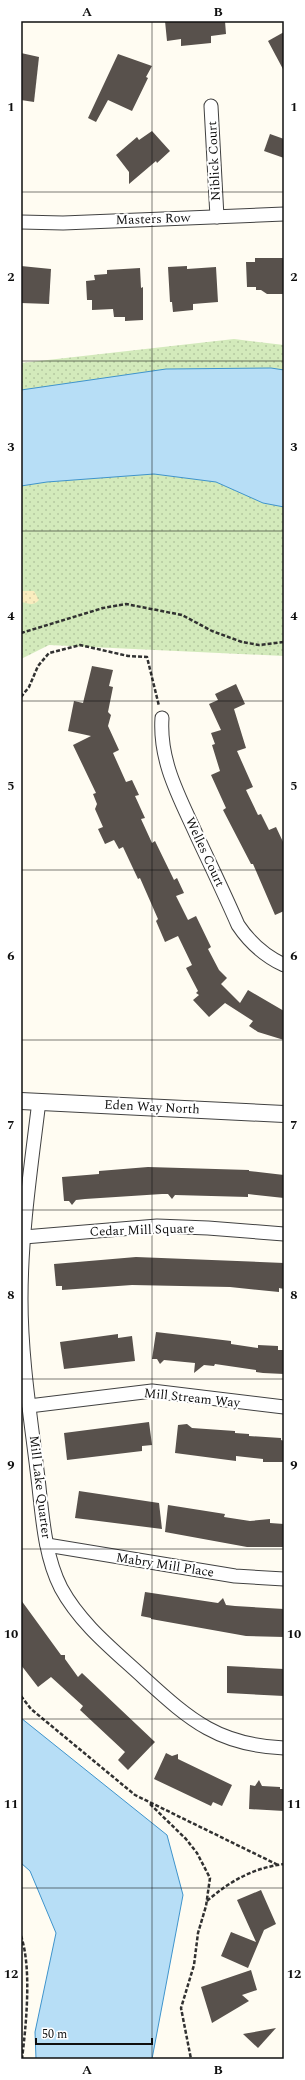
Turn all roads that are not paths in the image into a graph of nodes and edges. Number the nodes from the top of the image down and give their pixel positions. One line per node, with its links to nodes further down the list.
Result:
1 (211, 106): 3 (street, Niblick Court)
2 (284, 214): 3 (street, Masters Row)
3 (217, 217): 4 (street, Masters Row)
4 (21, 222)
5 (162, 718): 6 (street, Welles Court)
6 (284, 965)
7 (21, 1101): 8 (street, Eden Way North)
8 (39, 1102): 9 (street, Eden Way North); 11 (street, Mill Lake Quarter)
9 (284, 1114)
10 (284, 1234): 11 (street, Cedar Mill Square)
11 (24, 1237): 12 (street, Mill Lake Quarter)
12 (29, 1406): 13 (street, Mill Stream Way); 14 (street, Mill Lake Quarter)
13 (284, 1407)
14 (47, 1545): 15 (street, Mabry Mill Place); 16 (street, Mill Lake Quarter)
15 (284, 1579)
16 (284, 1748)

